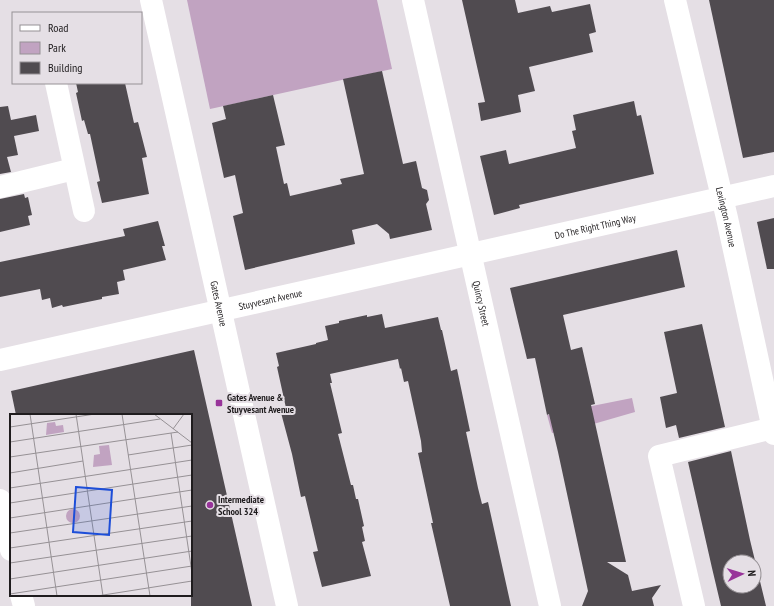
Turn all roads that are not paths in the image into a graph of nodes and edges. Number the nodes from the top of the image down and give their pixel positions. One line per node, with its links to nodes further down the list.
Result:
1 (152, 0): 11 (street, Gates Avenue)
2 (413, 0): 10 (street, Quincy Street)
3 (675, 0): 8 (street, Lexington Avenue)
4 (56, 84): 5 (street)
5 (74, 169): 7 (street); 9 (street)
6 (774, 186): 8 (street)
7 (0, 187)
8 (721, 198): 10 (street, Do The Right Thing Way); 13 (street, Lexington Avenue)
9 (84, 211)
10 (470, 255): 11 (street, Stuyvesant Avenue); 19 (street, Quincy Street)
11 (221, 310): 12 (street, Stuyvesant Avenue); 18 (street, Gates Avenue)
12 (0, 360)
13 (773, 431): 20 (street)
14 (0, 500): 15 (street)
15 (10, 545)
16 (21, 596): 17 (street)
17 (24, 606)
18 (287, 606)
19 (550, 606)
20 (694, 606)

